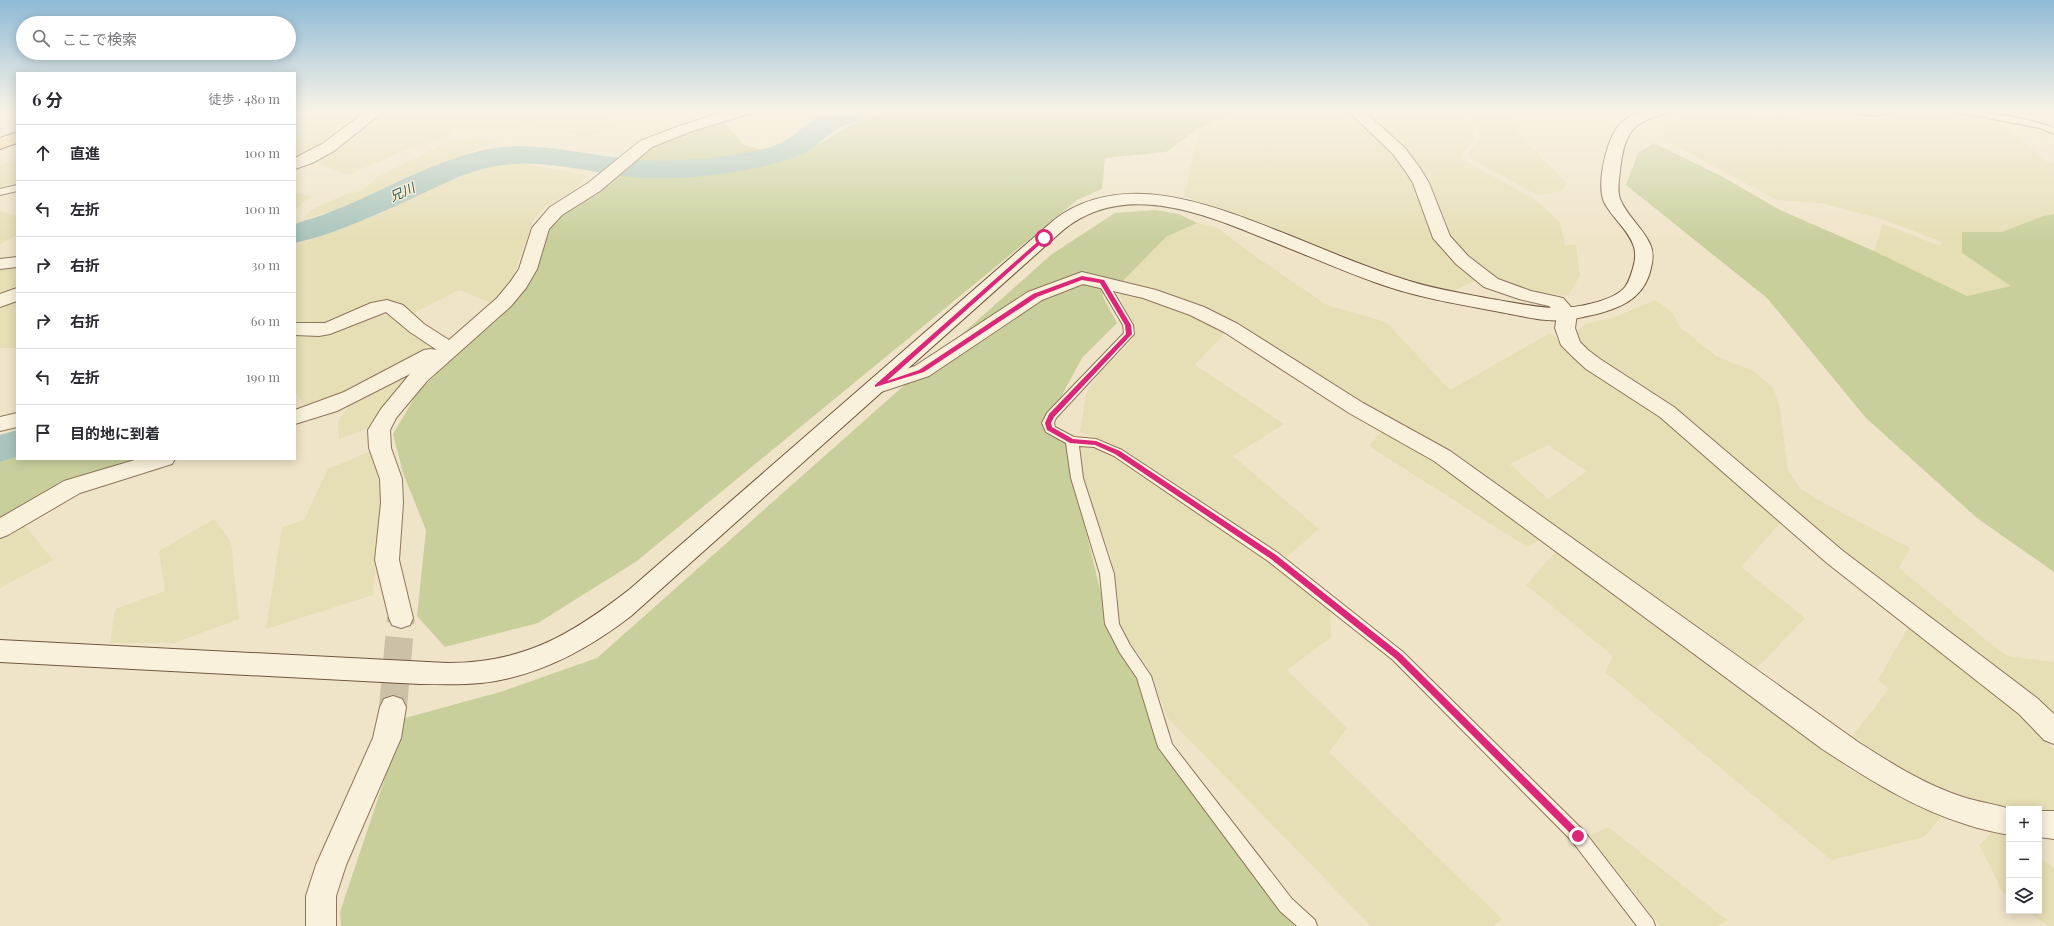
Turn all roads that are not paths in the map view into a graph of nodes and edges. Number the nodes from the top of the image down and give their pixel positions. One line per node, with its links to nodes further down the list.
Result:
1 (318, 153): 5 (street)
2 (633, 153): 15 (street)
3 (1401, 153): 13 (street)
4 (1614, 153): 13 (street)
5 (296, 164)
6 (16, 188): 7 (lane)
7 (0, 192)
8 (16, 262): 9 (street)
9 (0, 264)
10 (1102, 281): 16 (street); 20 (lane); 27 (street)
11 (16, 294): 12 (street)
12 (0, 301)
13 (1567, 314): 16 (street); 26 (street)
14 (296, 329): 15 (street)
15 (449, 349): 17 (street); 23 (street)
16 (878, 386): 24 (street)
17 (296, 417)
18 (16, 420): 19 (street)
19 (0, 424)
20 (1072, 441): 31 (lane); 32 (lane)
21 (161, 460): 22 (street)
22 (0, 529)
23 (401, 618)
24 (0, 652)
25 (393, 707): 30 (street)
26 (2054, 732)
27 (2006, 821)
28 (2042, 824): 29 (street)
29 (2054, 825)
30 (321, 926)
31 (1309, 926)
32 (1647, 926)

